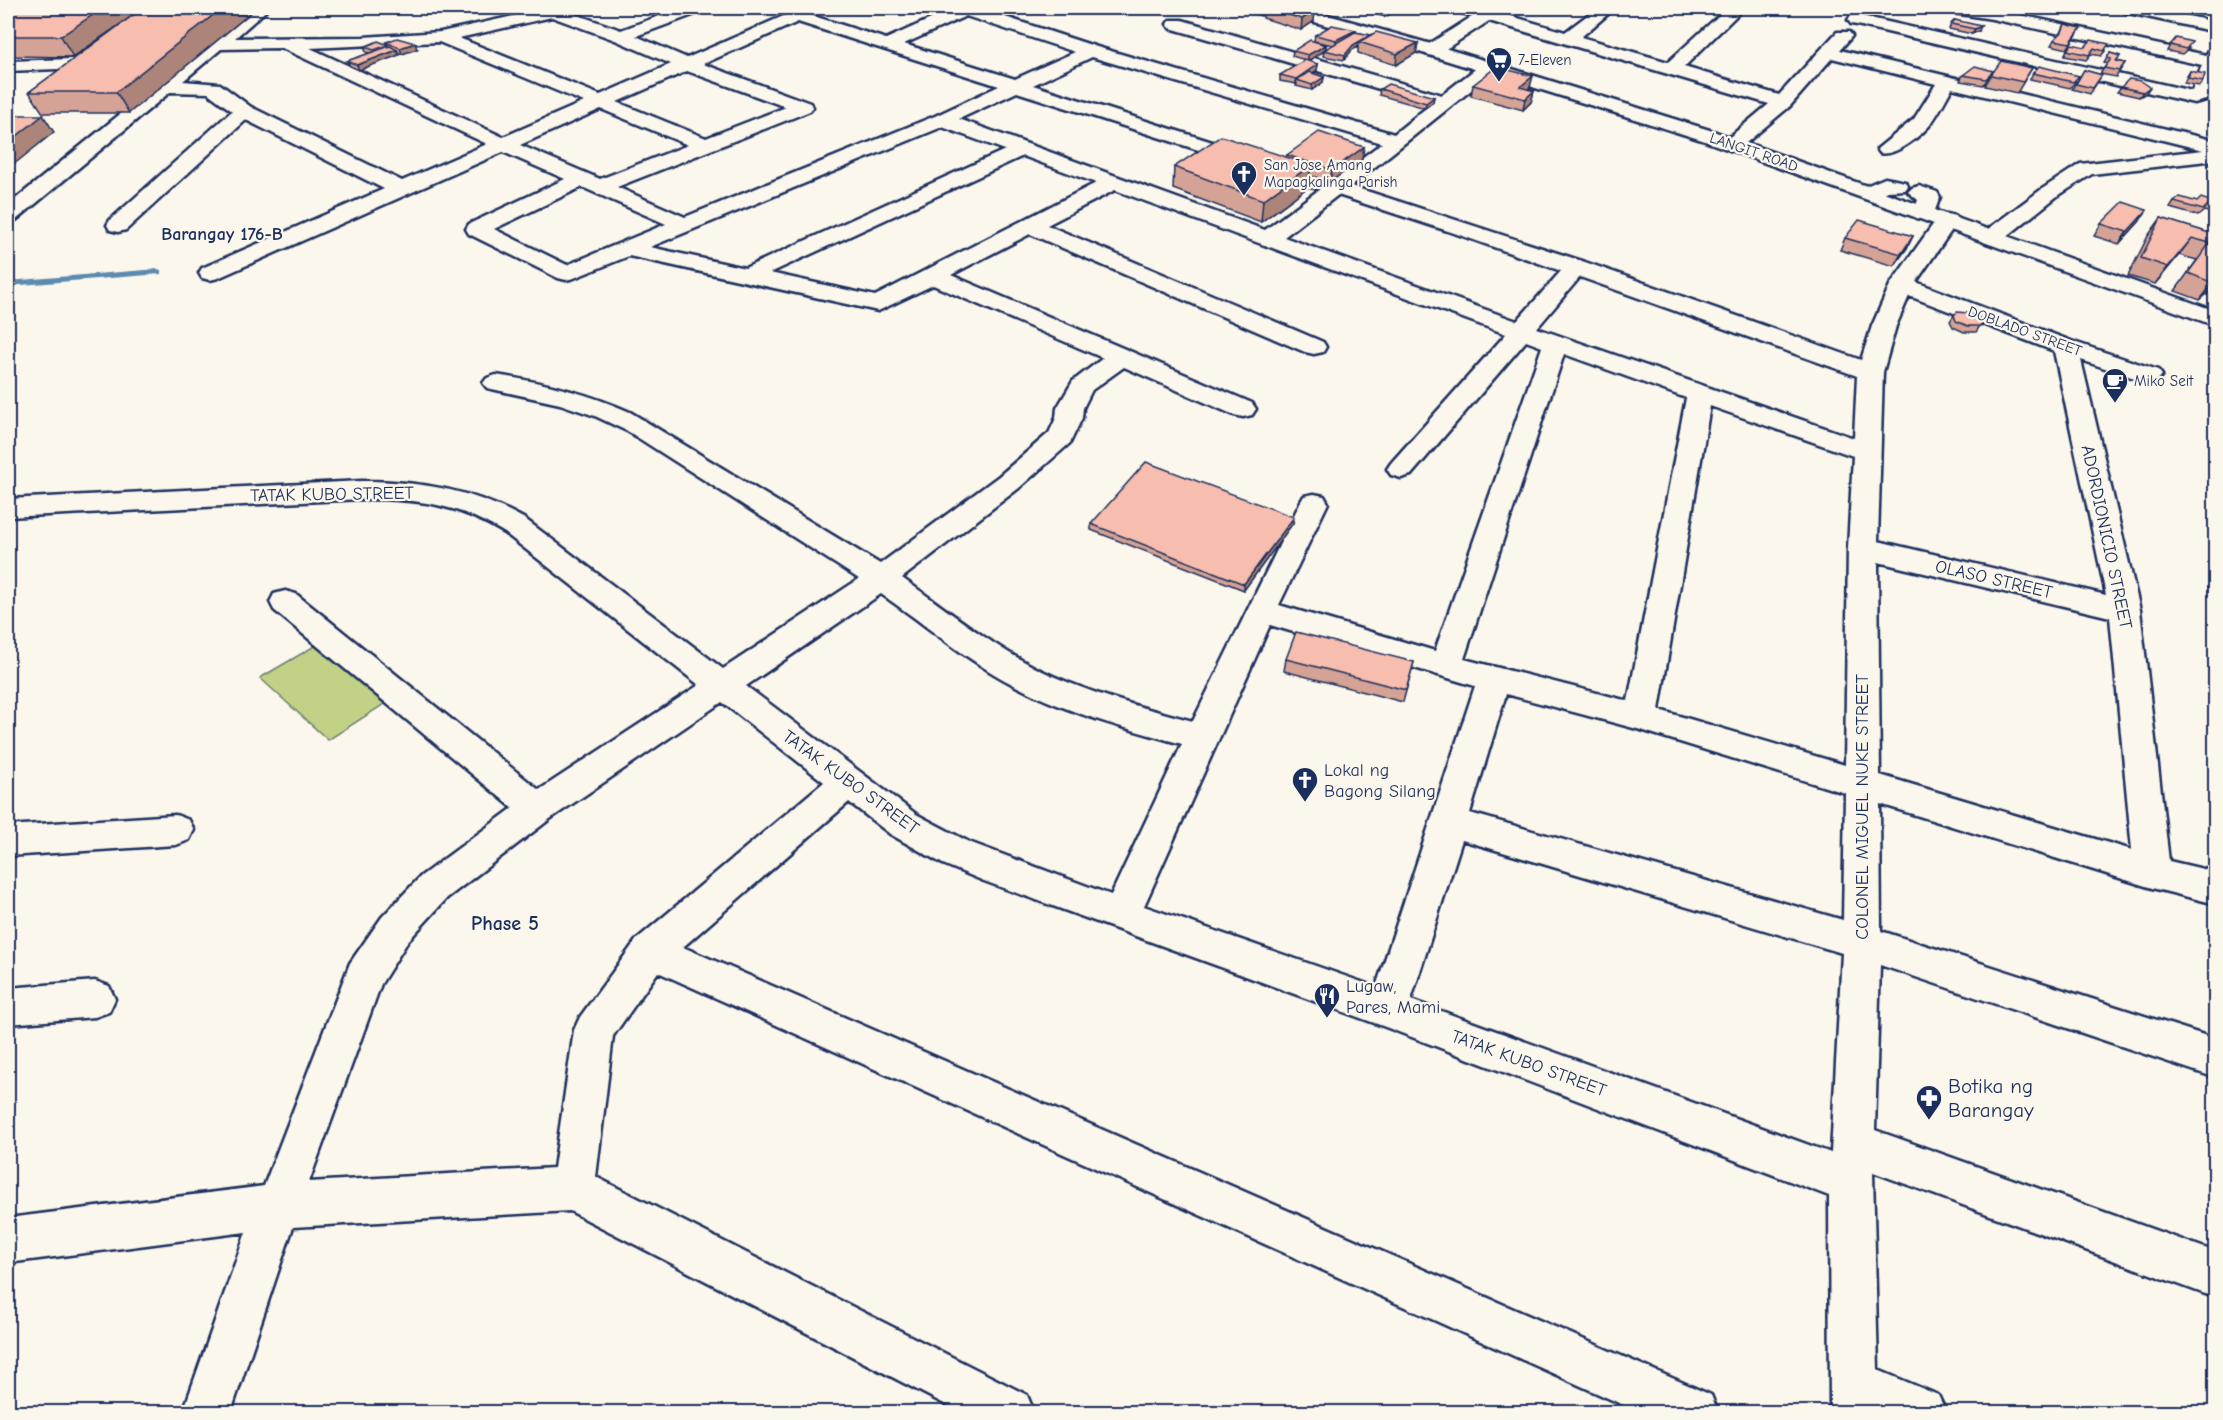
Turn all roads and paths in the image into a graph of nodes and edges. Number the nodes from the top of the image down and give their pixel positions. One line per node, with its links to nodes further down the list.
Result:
1 (159, 8): 28 (street)
2 (261, 8): 20 (street)
3 (695, 8): 17 (street)
4 (965, 8): 22 (street); 24 (street)
5 (1286, 8): 23 (street, LANGIT ROAD)
6 (1464, 8): 12 (street)
7 (1607, 8): 19 (street)
8 (1736, 8): 30 (street)
9 (1954, 8): 26 (street)
10 (2132, 8): 16 (street)
11 (556, 9): 17 (street); 18 (street)
12 (1493, 11): 19 (street); 23 (street)
13 (796, 12): 22 (street); 27 (street)
14 (1859, 13): 25 (street); 26 (street)
15 (1176, 24): 35 (street)
16 (2216, 27)
17 (621, 36): 27 (street)
18 (441, 37): 21 (street); 34 (street)
19 (1569, 38): 30 (street)
20 (217, 44): 21 (street); 32 (street)
21 (287, 44): 41 (street)
22 (887, 45): 33 (street)
23 (1432, 50): 29 (street, LANGIT ROAD)
24 (1091, 51): 33 (street); 39 (street)
25 (1828, 52): 31 (street); 36 (street)
26 (2214, 58)
27 (686, 64): 34 (street); 42 (street)
28 (8, 66)
29 (1489, 67): 35 (street); 40 (street, LANGIT ROAD)
30 (1673, 68): 36 (street)
31 (1947, 81): 43 (street); 45 (street)
32 (167, 86): 37 (street); 54 (street)
33 (1016, 86): 38 (street); 50 (street)
34 (601, 102): 41 (street); 42 (street)
35 (1446, 102): 39 (street)
36 (1783, 102): 40 (street)
37 (244, 111): 51 (street); 56 (street)
38 (942, 120): 44 (street); 55 (street)
39 (1397, 141): 50 (street)
40 (1733, 144): 52 (street, LANGIT ROAD)
41 (504, 145): 47 (street); 51 (street)
42 (708, 146): 47 (street)
43 (2216, 147)
44 (1023, 149): 48 (street); 63 (street)
45 (1887, 149)
46 (2216, 154): 58 (street)
47 (590, 183): 55 (street); 60 (street)
48 (1113, 183): 57 (street); 59 (street)
49 (1898, 186): 52 (street)
50 (1337, 187): 59 (street); 61 (street)
51 (401, 189): 62 (street)
52 (1868, 192): 53 (street, LANGIT ROAD)
53 (1930, 209): 58 (street, LANGIT ROAD); 65 (street, COLONEL MIGUEL NUKE STREET)
54 (8, 214)
55 (683, 224): 60 (street)
56 (118, 225)
57 (1030, 226): 64 (street); 69 (street)
58 (1992, 237): 66 (street, LANGIT ROAD)
59 (1269, 238): 67 (street)
60 (625, 248): 63 (street)
61 (1577, 267): 67 (street); 72 (street)
62 (210, 273)
63 (747, 275): 64 (street)
64 (933, 276): 71 (street)
65 (1902, 285): 70 (street, DOBLADO STREET); 72 (street, COLONEL MIGUEL NUKE STREET)
66 (2214, 317)
67 (1521, 331): 68 (street); 78 (street)
68 (1556, 342): 75 (street); 86 (street)
69 (1314, 347)
70 (2065, 347): 73 (street, DOBLADO STREET); 85 (street, ADORDIONICIO STREET)
71 (1121, 357): 76 (street); 82 (street)
72 (1870, 372): 77 (street, COLONEL MIGUEL NUKE STREET)
73 (2149, 375)
74 (496, 383): 82 (street)
75 (1700, 392): 77 (street); 89 (street)
76 (1243, 410)
77 (1867, 452): 81 (street, COLONEL MIGUEL NUKE STREET)
78 (1401, 469)
79 (1314, 504): 84 (street)
80 (8, 508): 88 (street, TATAK KUBO STREET)
81 (1863, 548): 85 (street, OLASO STREET); 92 (street, COLONEL MIGUEL NUKE STREET)
82 (881, 579): 88 (street); 90 (street)
83 (285, 602): 93 (street)
84 (1261, 610): 86 (street); 90 (street)
85 (2125, 610): 97 (street, ADORDIONICIO STREET)
86 (1446, 666): 87 (street)
87 (1494, 678): 89 (street); 94 (street)
88 (721, 686): 91 (street, TATAK KUBO STREET); 93 (street)
89 (1641, 717): 92 (street)
90 (1202, 737): 99 (street)
91 (848, 782): 99 (street, TATAK KUBO STREET); 101 (street)
92 (1862, 784): 97 (street); 100 (street, COLONEL MIGUEL NUKE STREET)
93 (538, 809): 108 (street)
94 (1450, 822): 100 (street); 104 (street)
95 (176, 830): 96 (street)
96 (8, 841)
97 (2152, 872): 98 (street)
98 (2216, 888)
99 (1121, 914): 104 (street, TATAK KUBO STREET)
100 (1862, 942): 105 (street); 106 (street, COLONEL MIGUEL NUKE STREET)
101 (651, 951): 107 (street); 114 (street)
102 (95, 999): 103 (street)
103 (8, 1006)
104 (1388, 1010): 106 (street, TATAK KUBO STREET)
105 (2216, 1059)
106 (1852, 1163): 110 (street, TATAK KUBO STREET); 111 (street, COLONEL MIGUEL NUKE STREET)
107 (573, 1189): 108 (street); 113 (street)
108 (278, 1206): 109 (street); 112 (street)
109 (8, 1240)
110 (2216, 1275)
111 (1854, 1399): 115 (street)
112 (207, 1413)
113 (1010, 1413)
114 (1694, 1413)
115 (1921, 1413)

